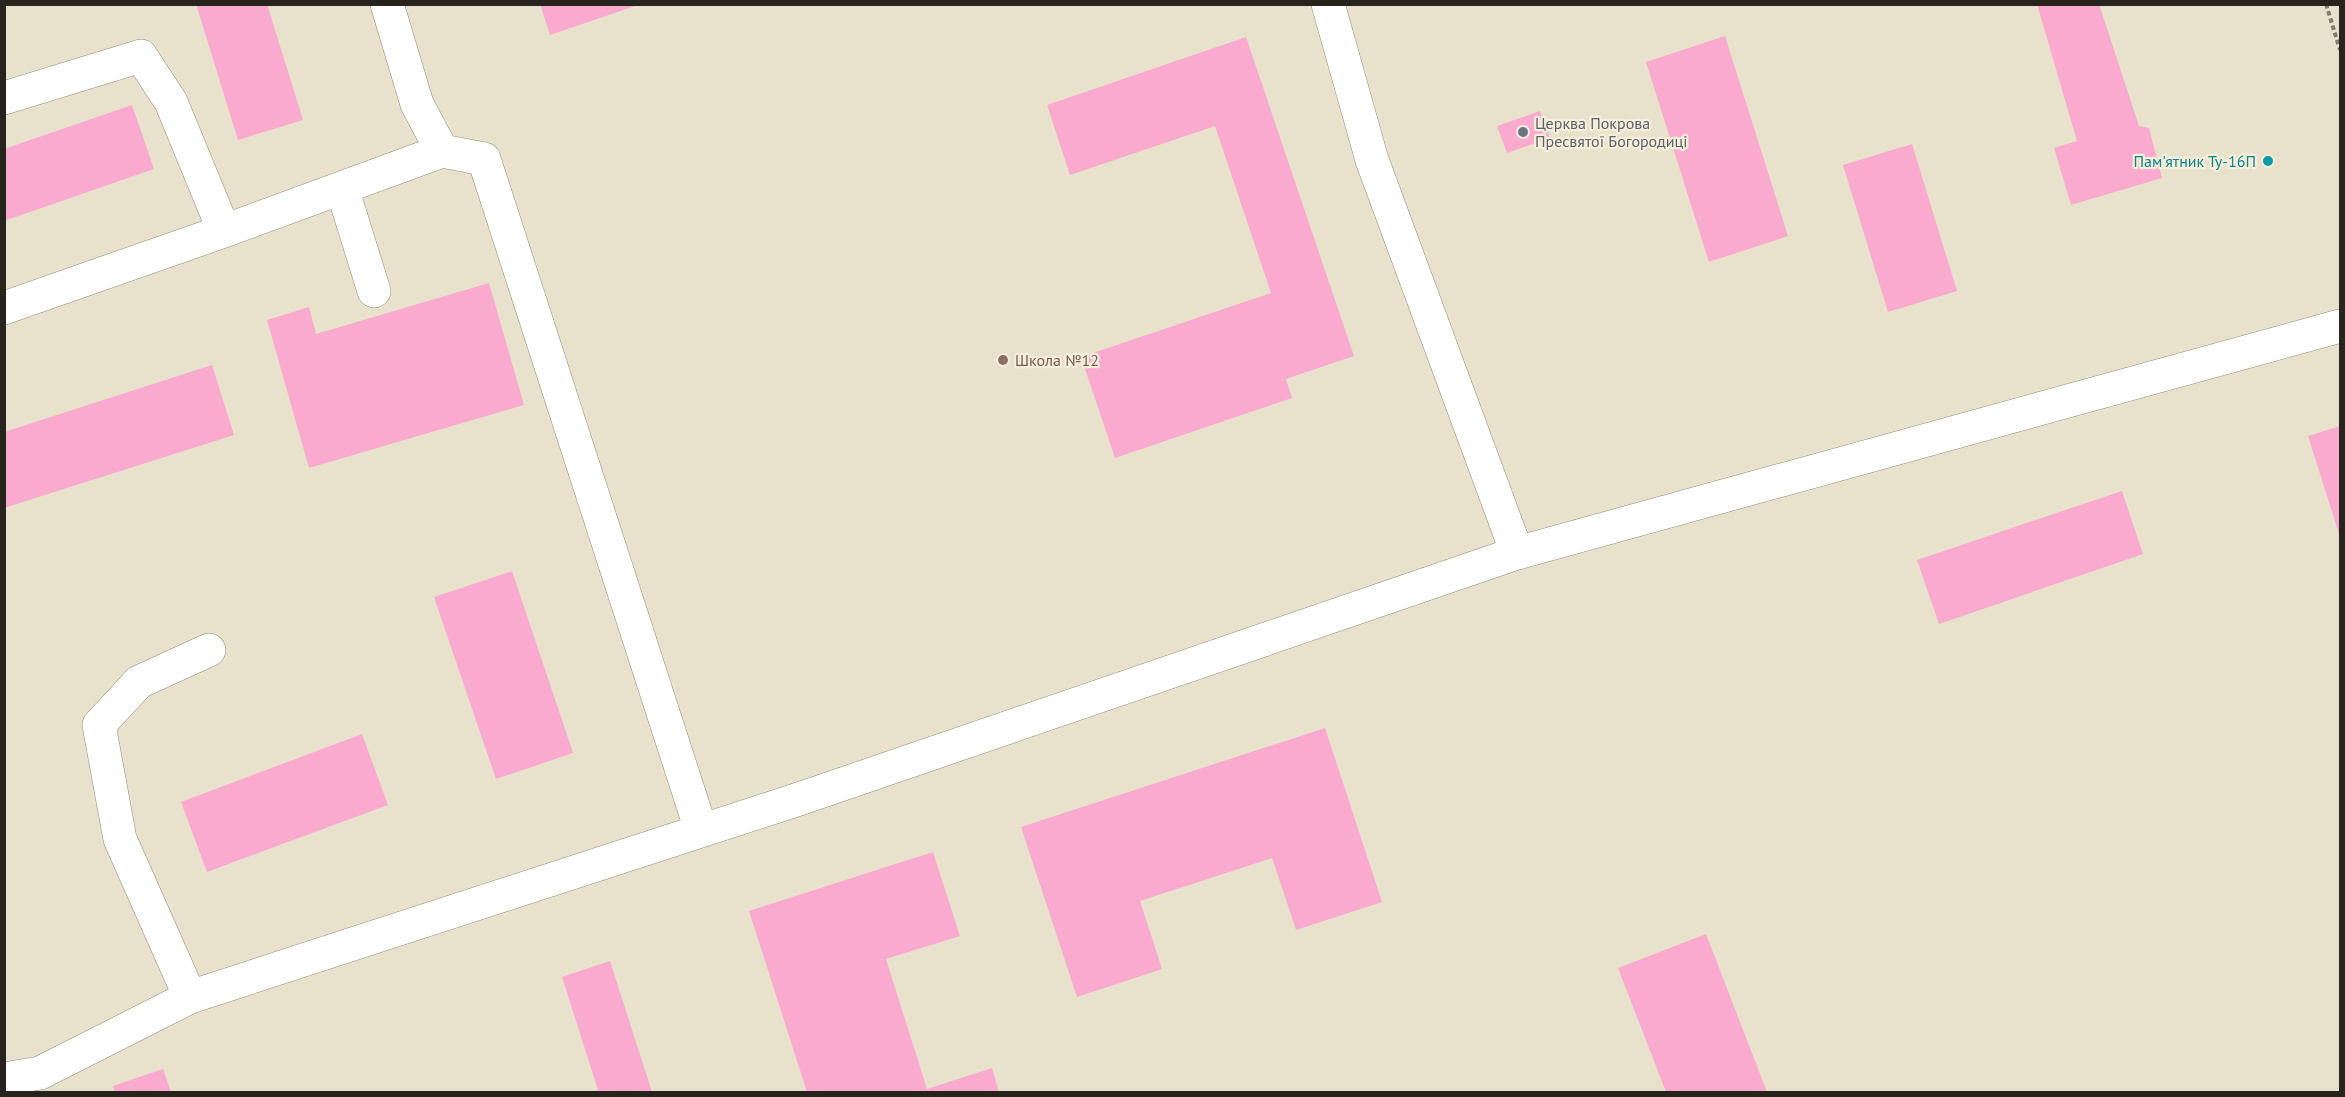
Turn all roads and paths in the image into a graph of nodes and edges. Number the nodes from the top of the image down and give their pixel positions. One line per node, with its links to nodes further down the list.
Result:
1 (387, 4): 6 (street)
2 (1328, 4): 12 (street)
3 (2326, 4): 4 (path)
4 (2340, 50)
5 (4, 98): 8 (street)
6 (442, 152): 7 (street); 14 (street)
7 (342, 188): 8 (street); 9 (street)
8 (224, 231): 10 (street)
9 (374, 291)
10 (4, 308)
11 (2340, 326): 12 (street)
12 (1517, 553): 14 (street)
13 (209, 650): 15 (street)
14 (700, 830): 15 (street)
15 (190, 997): 17 (street)
16 (4, 1079): 17 (street)
17 (39, 1083)

